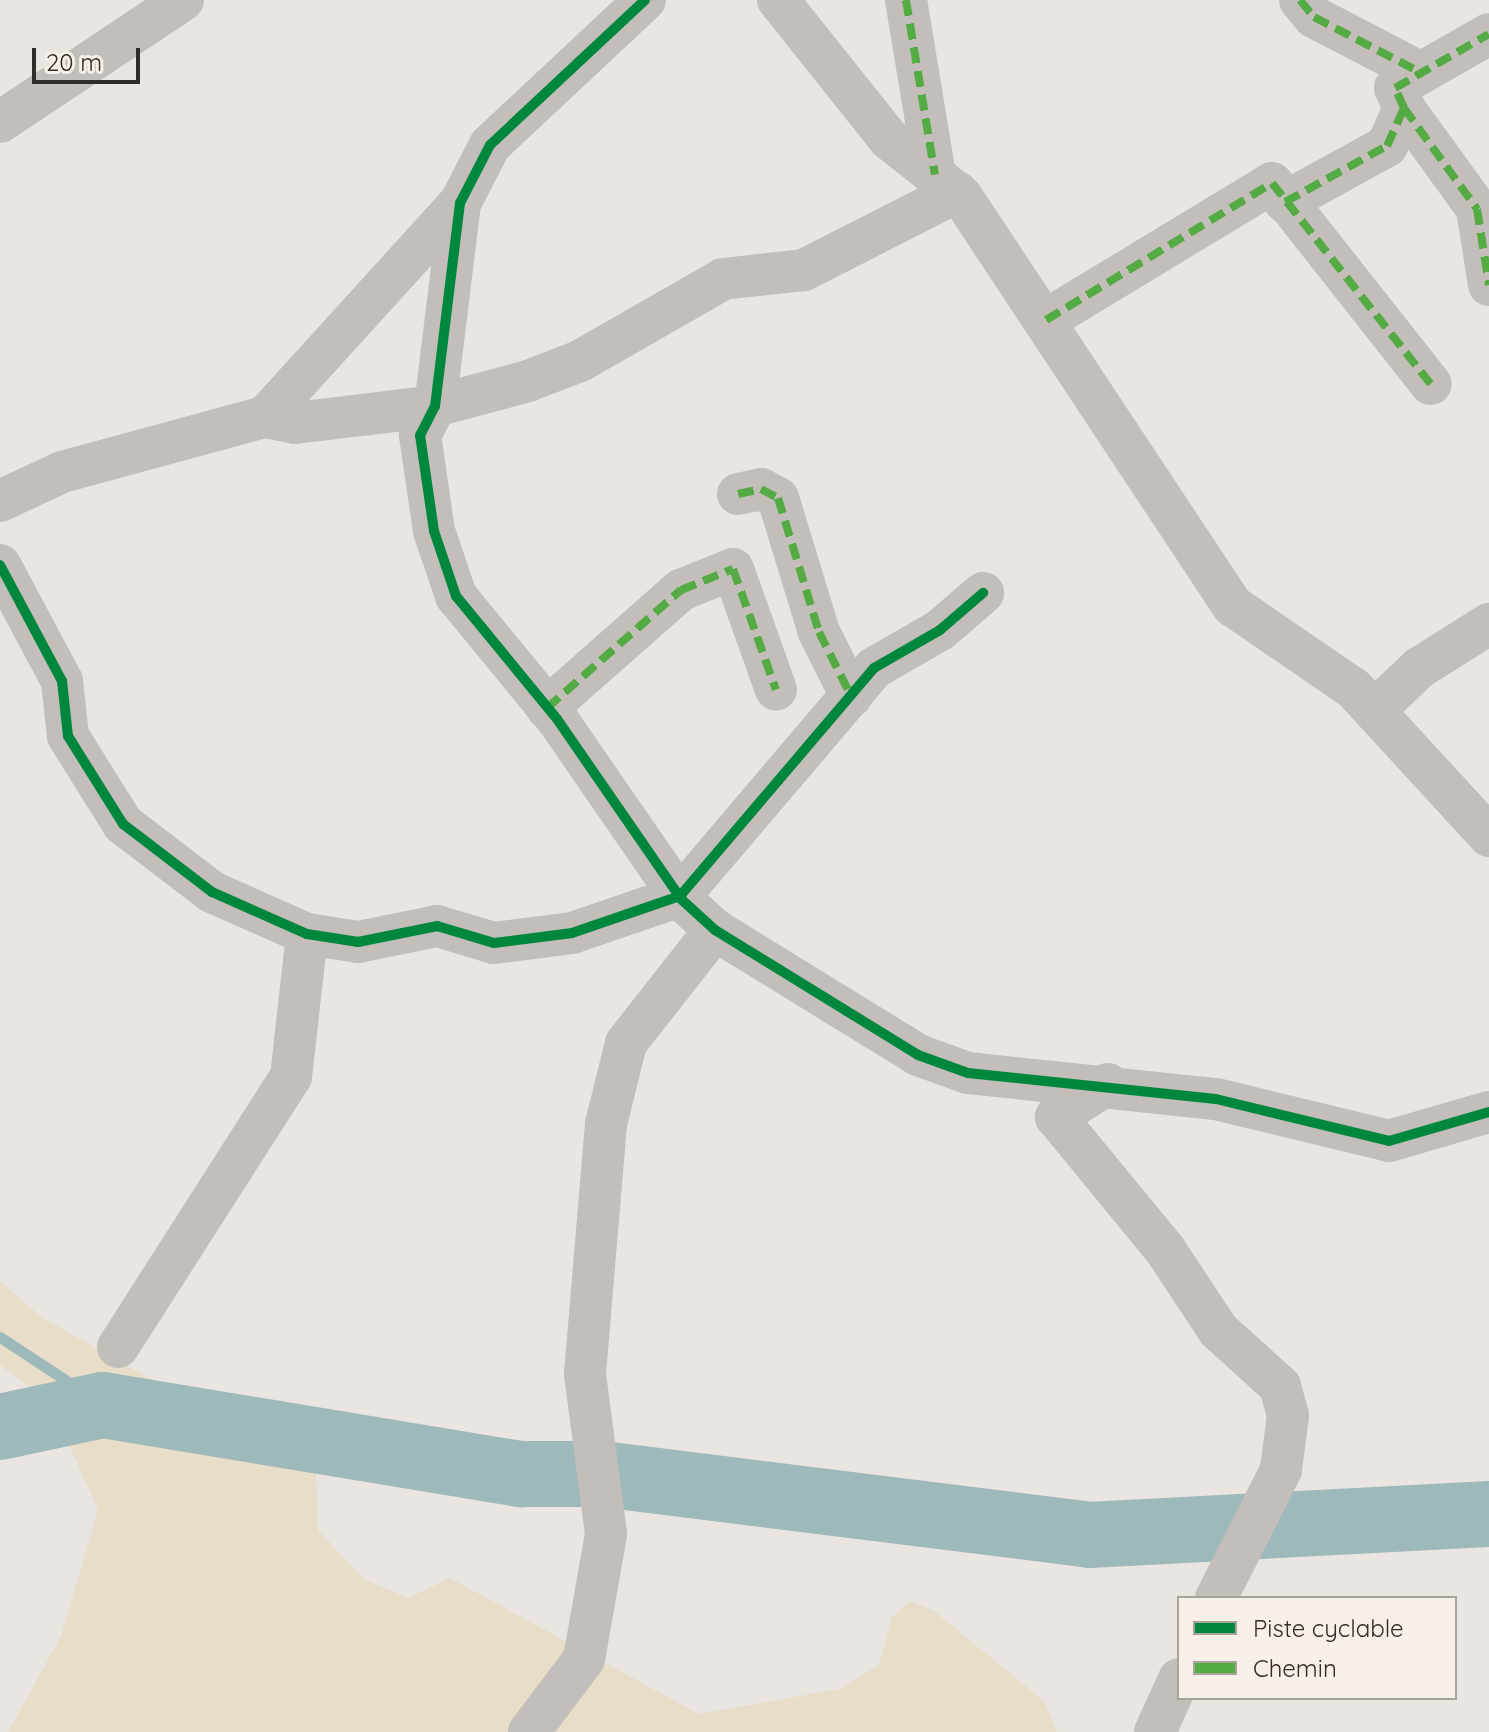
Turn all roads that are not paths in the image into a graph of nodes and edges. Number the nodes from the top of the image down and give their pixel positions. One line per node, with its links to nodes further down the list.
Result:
1 (183, 0): 8 (street)
2 (645, 0): 11 (street)
3 (778, 0): 9 (street)
4 (906, 0): 9 (street)
5 (1300, 0): 7 (street)
6 (1489, 34): 7 (street)
7 (1410, 89): 10 (street); 12 (street)
8 (0, 122)
9 (946, 184): 13 (street); 15 (street)
10 (1285, 202): 13 (street); 14 (street)
11 (460, 203): 15 (street); 16 (street)
12 (1489, 285)
13 (1046, 320): 25 (street)
14 (1431, 384)
15 (435, 406): 16 (street); 24 (street)
16 (265, 417): 18 (street)
17 (738, 494): 23 (street)
18 (0, 501)
19 (0, 565): 29 (street)
20 (983, 593): 23 (street)
21 (1489, 624): 25 (street)
22 (776, 690): 24 (street)
23 (851, 696): 27 (street)
24 (547, 708): 27 (street)
25 (1375, 710): 26 (street)
26 (1489, 836)
27 (680, 896): 28 (street); 29 (street)
28 (715, 930): 30 (street); 35 (street)
29 (307, 934): 32 (street)
30 (1108, 1084): 31 (street); 33 (street)
31 (1489, 1112)
32 (118, 1347)
33 (1217, 1596)
34 (1177, 1683): 36 (street)
35 (529, 1732)
36 (1155, 1732)

